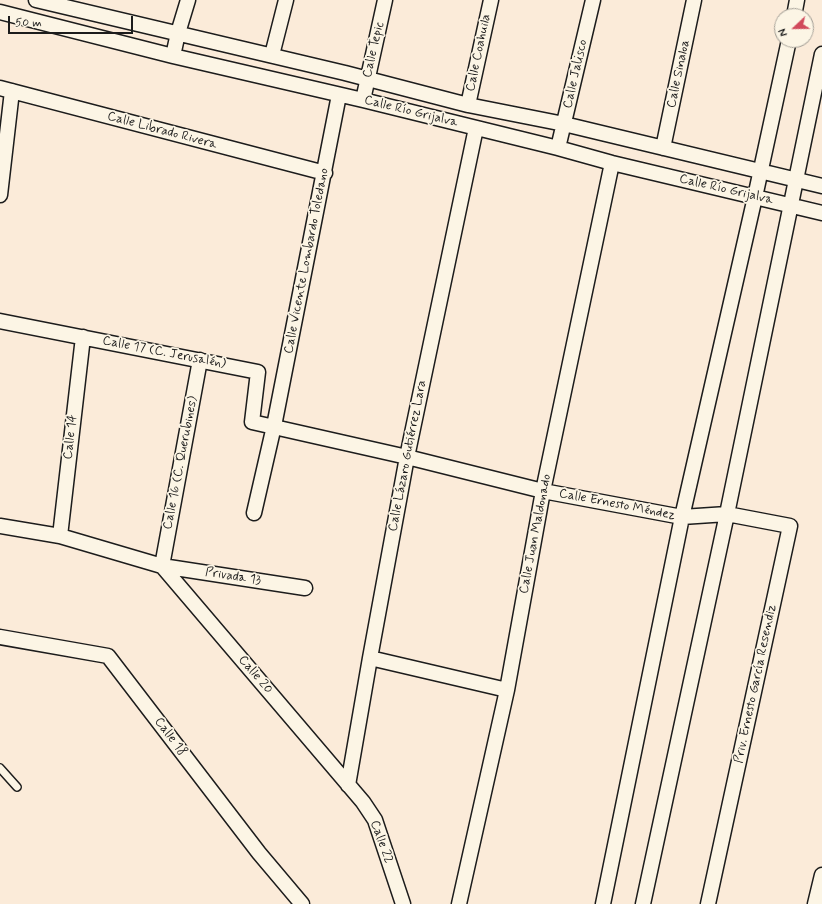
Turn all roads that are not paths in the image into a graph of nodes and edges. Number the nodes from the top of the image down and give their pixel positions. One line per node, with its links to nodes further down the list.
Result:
1 (36, 0): 8 (street, Calle Río Grijalva)
2 (188, 0): 10 (street)
3 (286, 0): 14 (street)
4 (385, 0): 15 (street, Calle Tepic)
5 (491, 0): 19 (street, Calle Coahuila)
6 (593, 0): 20 (street, Calle Jalisco)
7 (694, 0): 23 (street, Calle Sinaloa)
8 (56, 2): 10 (street, Calle Río Grijalva)
9 (0, 12): 13 (street, Calle Río Grijalva)
10 (178, 33): 13 (street); 14 (street, Calle Río Grijalva)
11 (787, 48): 25 (street)
12 (822, 54): 27 (street)
13 (173, 56): 17 (street, Calle Río Grijalva)
14 (272, 56): 15 (street, Calle Río Grijalva)
15 (367, 79): 18 (street, Calle Tepic); 19 (street, Calle Río Grijalva)
16 (6, 90): 26 (street, Calle Librado Rivera); 29 (street)
17 (339, 95): 18 (street, Calle Río Grijalva); 26 (street, Calle Vicente Lombardo Toledano)
18 (363, 100): 21 (street, Calle Río Grijalva)
19 (468, 105): 20 (street, Calle Río Grijalva)
20 (564, 124): 22 (street, Calle Jalisco); 23 (street, Calle Río Grijalva)
21 (476, 128): 22 (street, Calle Río Grijalva); 37 (street, Calle Lázaro Gutiérrez Lara)
22 (558, 148): 24 (street, Calle Río Grijalva)
23 (663, 148): 25 (street, Calle Río Grijalva)
24 (612, 163): 30 (street, Calle Río Grijalva); 38 (street, Calle Juan Maldonado)
25 (761, 171): 27 (street, Calle Río Grijalva); 30 (street)
26 (325, 173): 36 (street, Calle Vicente Lombardo Toledano)
27 (796, 180): 28 (street, Calle Río Grijalva); 31 (street)
28 (822, 186)
29 (0, 195)
30 (755, 197): 31 (street, Calle Río Grijalva); 41 (street)
31 (790, 206): 32 (street, Calle Río Grijalva); 40 (street)
32 (822, 213)
33 (0, 321): 34 (street, Calle 17 (C. Jerusalén))
34 (82, 337): 35 (street, Calle 17 (C. Jerusalén)); 43 (street, Calle 14)
35 (200, 360): 36 (street, Calle 17 (C. Jerusalén)); 44 (street, Calle 16 (C. Querubines))
36 (274, 426): 37 (street, Calle Ernesto Méndez); 39 (street, Calle Vicente Lombardo Toledano)
37 (406, 457): 38 (street, Calle Ernesto Méndez); 47 (street, Calle Lázaro Gutiérrez Lara)
38 (543, 491): 41 (street, Calle Ernesto Méndez); 48 (street, Calle Juan Maldonado)
39 (254, 513)
40 (727, 514): 41 (street, Calle Ernesto Méndez); 57 (street); 58 (street, Priv. Ernesto García Resendiz)
41 (682, 517): 56 (street)
42 (0, 526): 43 (street, Privada 13)
43 (60, 536): 44 (street, Privada 13)
44 (162, 566): 45 (street, Privada 13); 50 (street, Calle 20)
45 (305, 588)
46 (0, 637): 53 (street, Calle 18)
47 (370, 658): 48 (street); 50 (street, Calle Lázaro Gutiérrez Lara)
48 (507, 690): 55 (street, Calle Juan Maldonado)
49 (0, 768): 51 (lane)
50 (348, 785): 54 (street, Calle 22)
51 (17, 787)
52 (822, 875): 59 (street)
53 (302, 904)
54 (403, 904)
55 (459, 904)
56 (603, 904)
57 (643, 904)
58 (708, 904)
59 (815, 904)

